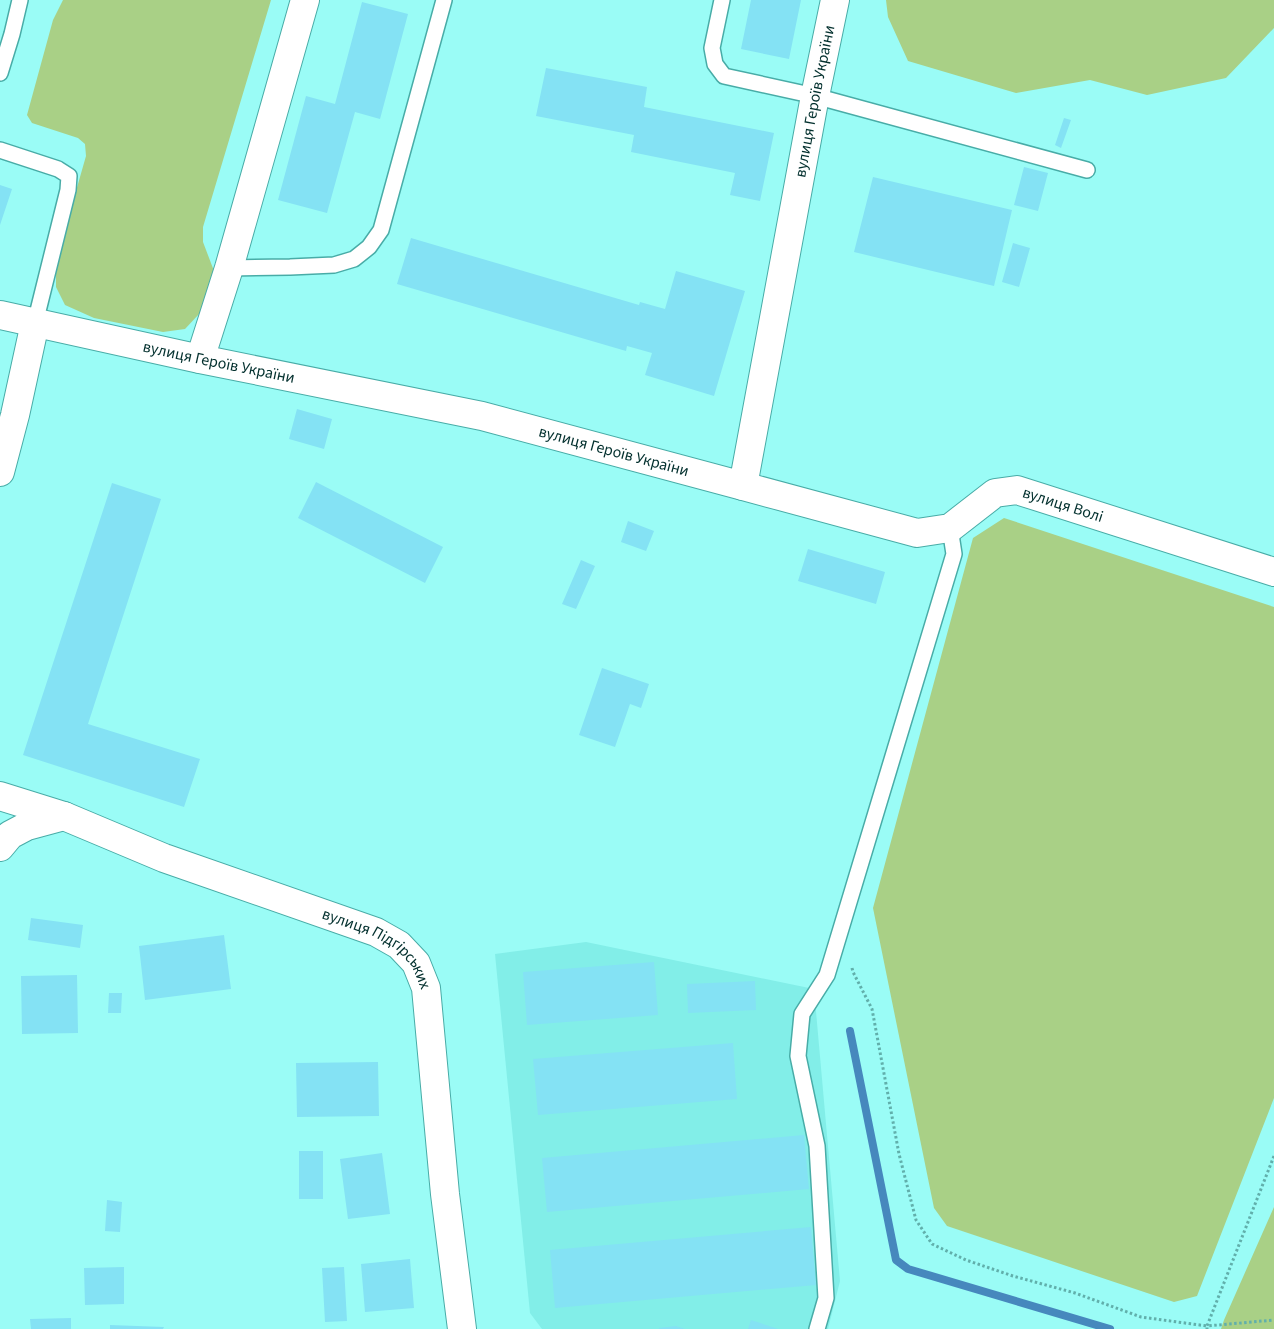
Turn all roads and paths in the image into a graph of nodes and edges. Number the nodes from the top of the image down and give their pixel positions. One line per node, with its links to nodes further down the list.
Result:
1 (20, 0): 6 (lane)
2 (305, 0): 11 (street)
3 (444, 0): 11 (lane)
4 (722, 0): 8 (lane)
5 (836, 0): 8 (street, вулиця Героїв України)
6 (6, 32): 7 (lane)
7 (0, 73)
8 (815, 96): 10 (lane); 16 (street, вулиця Героїв України)
9 (0, 150): 13 (lane)
10 (1087, 170)
11 (229, 268): 14 (street)
12 (0, 316): 13 (street, вулиця Героїв України)
13 (35, 324): 14 (street, вулиця Героїв України); 15 (street)
14 (200, 359): 16 (street, вулиця Героїв України)
15 (0, 472)
16 (743, 486): 17 (street, вулиця Волі)
17 (950, 528): 18 (street, вулиця Волі); 27 (lane)
18 (1274, 572)
19 (0, 796): 20 (street, вулиця Підгірських)
20 (64, 816): 21 (street); 26 (street, вулиця Підгірських)
21 (0, 847)
22 (852, 963): 25 (path)
23 (1274, 1156): 25 (path)
24 (1274, 1320): 25 (path)
25 (1207, 1327)
26 (462, 1329)
27 (817, 1329)

